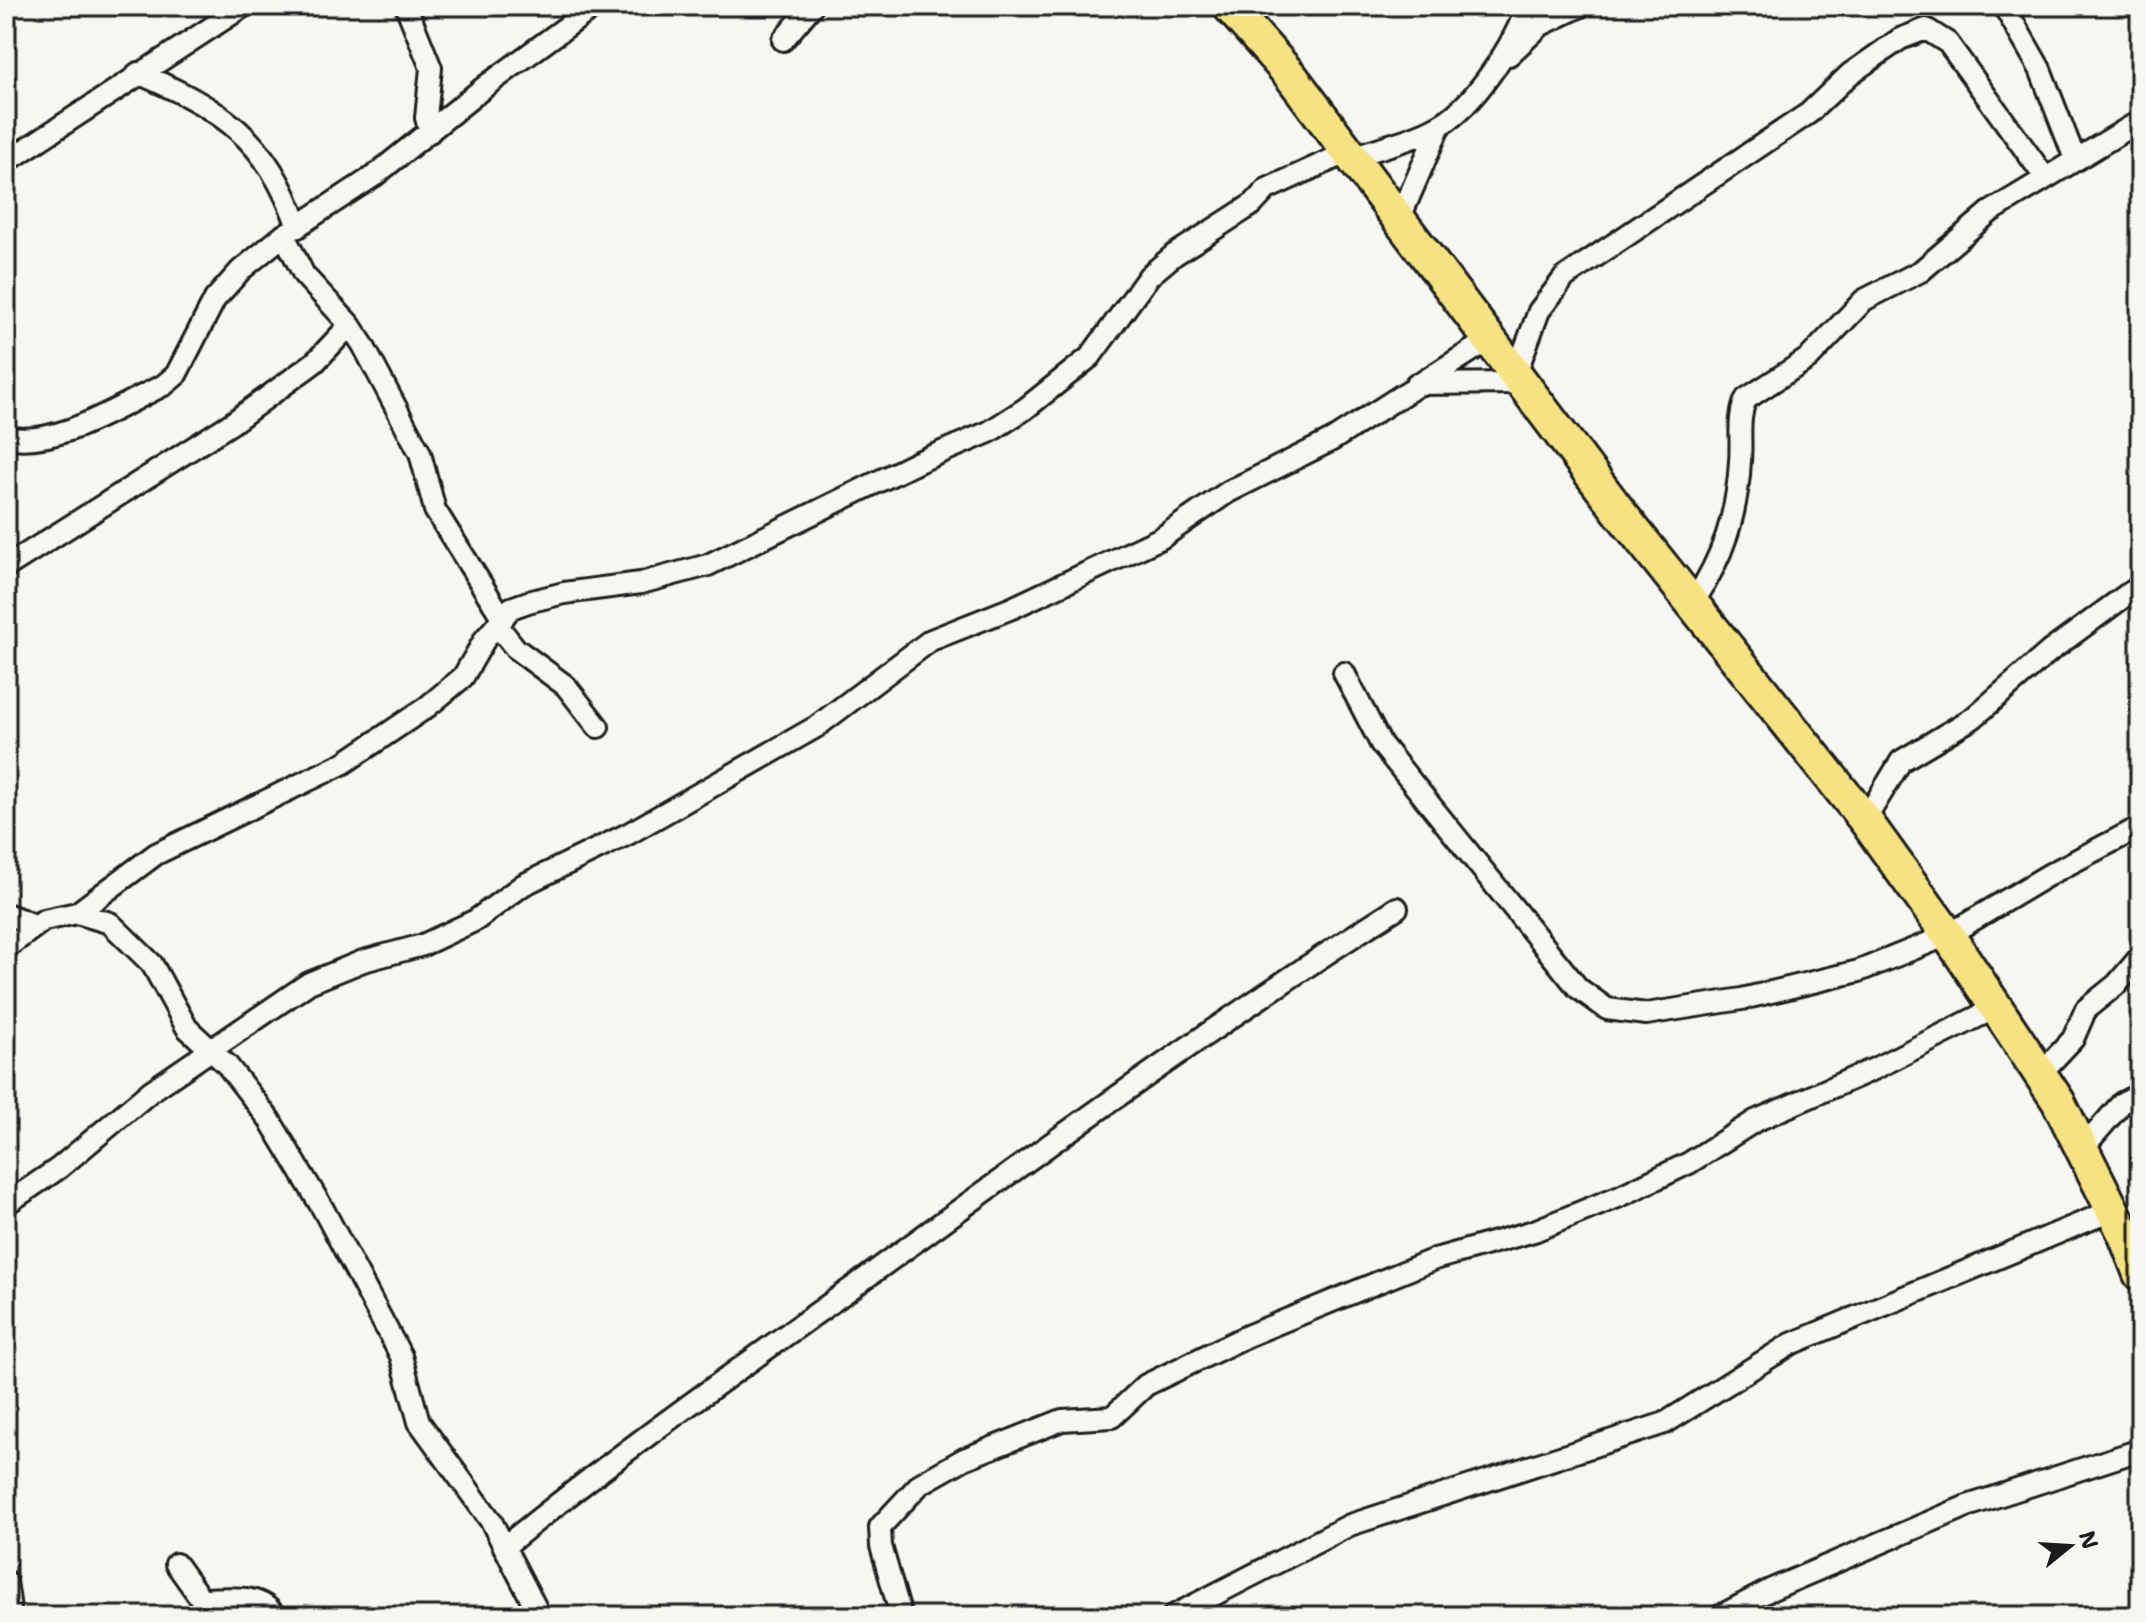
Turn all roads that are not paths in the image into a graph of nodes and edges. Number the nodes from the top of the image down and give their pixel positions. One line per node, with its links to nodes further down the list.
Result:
1 (244, 6): 10 (street)
2 (406, 6): 16 (street)
3 (595, 6): 16 (street)
4 (812, 6): 9 (street)
5 (1229, 6): 17 (main road)
6 (1527, 6): 12 (street)
7 (1581, 6): 12 (street)
8 (2004, 6): 18 (street)
9 (783, 40)
10 (170, 52): 11 (street); 13 (street)
11 (138, 73): 13 (street); 19 (street)
12 (1490, 74): 15 (street)
13 (181, 91): 22 (street)
14 (2140, 121): 18 (street)
15 (1440, 125): 17 (street); 21 (street)
16 (430, 132): 22 (street)
17 (1350, 154): 21 (main road); 31 (street)
18 (2075, 159): 20 (street)
19 (6, 162)
20 (2044, 176): 25 (street); 30 (street)
21 (1399, 220): 24 (main road)
22 (291, 231): 23 (street); 27 (street)
23 (350, 325): 28 (street); 31 (street)
24 (1490, 339): 25 (main road); 26 (street)
25 (1519, 378): 26 (street); 30 (main road)
26 (1416, 384): 44 (street)
27 (6, 437)
28 (6, 567)
29 (2140, 585): 34 (street)
30 (1693, 603): 34 (main road)
31 (500, 622): 33 (street); 37 (street)
32 (1344, 673): 40 (street)
33 (598, 727)
34 (1865, 820): 40 (main road)
35 (2140, 827): 40 (street)
36 (1397, 908): 52 (street)
37 (77, 913): 39 (street); 44 (street)
38 (6, 914): 39 (street)
39 (35, 925): 41 (street)
40 (1948, 935): 43 (main road)
41 (6, 948)
42 (2140, 957): 45 (street)
43 (1997, 1007): 45 (main road); 58 (street)
44 (211, 1050): 48 (street); 52 (street)
45 (2041, 1073): 47 (main road)
46 (2140, 1094): 47 (street)
47 (2083, 1148): 49 (main road)
48 (6, 1204)
49 (2113, 1210): 50 (main road); 59 (street)
50 (2140, 1274)
51 (2140, 1450): 60 (street)
52 (504, 1547): 57 (street)
53 (176, 1564): 56 (street)
54 (6, 1581): 55 (street)
55 (11, 1616)
56 (275, 1616)
57 (540, 1616)
58 (901, 1616)
59 (1173, 1616)
60 (1720, 1616)

